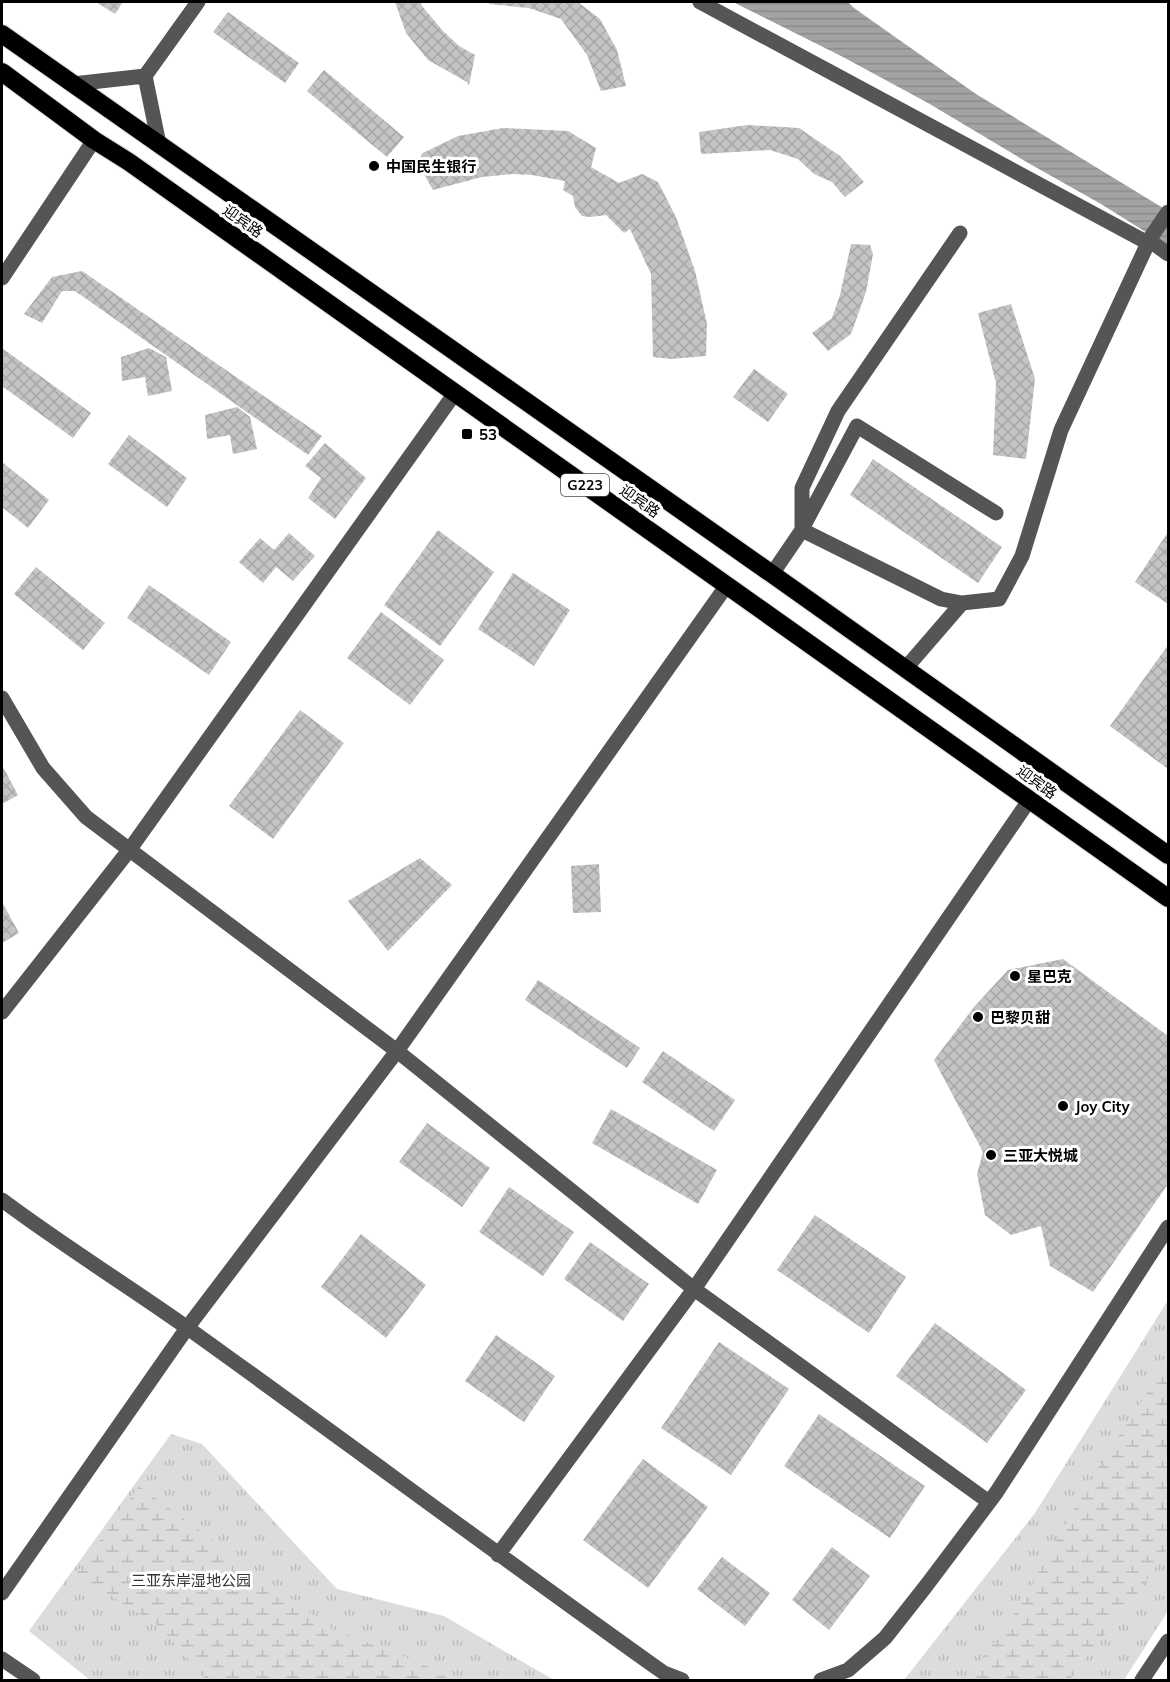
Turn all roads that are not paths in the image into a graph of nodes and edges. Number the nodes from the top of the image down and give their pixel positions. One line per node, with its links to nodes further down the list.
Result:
1 (198, 2): 5 (street)
2 (700, 2): 13 (street)
3 (2, 34): 6 (highway, 迎宾路 / G223)
4 (2, 72): 7 (highway, 迎宾路 / G223)
5 (145, 76): 6 (street); 8 (street)
6 (73, 84): 8 (highway, 迎宾路 / G223)
7 (94, 140): 12 (highway, 迎宾路 / G223); 15 (street)
8 (159, 144): 9 (highway, 迎宾路 / G223)
9 (255, 211): 12 (highway); 21 (highway, 迎宾路 / G223)
10 (1168, 212): 13 (street)
11 (960, 232): 17 (street)
12 (236, 238): 16 (highway, 迎宾路 / G223)
13 (1148, 242): 14 (street); 23 (street)
14 (1168, 254)
15 (2, 278)
16 (455, 393): 22 (highway, 迎宾路 / G223); 27 (street)
17 (838, 411): 18 (street); 20 (street)
18 (857, 426): 19 (street); 20 (street)
19 (996, 513)
20 (802, 530): 21 (street); 23 (street)
21 (772, 574): 24 (highway, 迎宾路 / G223)
22 (727, 585): 26 (highway, 迎宾路 / G223); 31 (street)
23 (962, 603): 24 (street)
24 (905, 669): 28 (highway, 迎宾路 / G223)
25 (2, 698): 27 (street)
26 (1030, 799): 29 (highway, 迎宾路 / G223); 34 (street)
27 (130, 849): 30 (street); 31 (street)
28 (1168, 855)
29 (1168, 898)
30 (2, 1012)
31 (397, 1051): 34 (street); 35 (street)
32 (2, 1200): 35 (street)
33 (1168, 1227): 36 (street)
34 (694, 1289): 36 (street); 37 (street)
35 (187, 1328): 37 (street); 38 (street)
36 (989, 1502): 43 (street)
37 (498, 1555): 42 (street)
38 (2, 1593)
39 (1168, 1641): 44 (street)
40 (2, 1659): 41 (street)
41 (33, 1680)
42 (682, 1680)
43 (822, 1680)
44 (1142, 1680)

